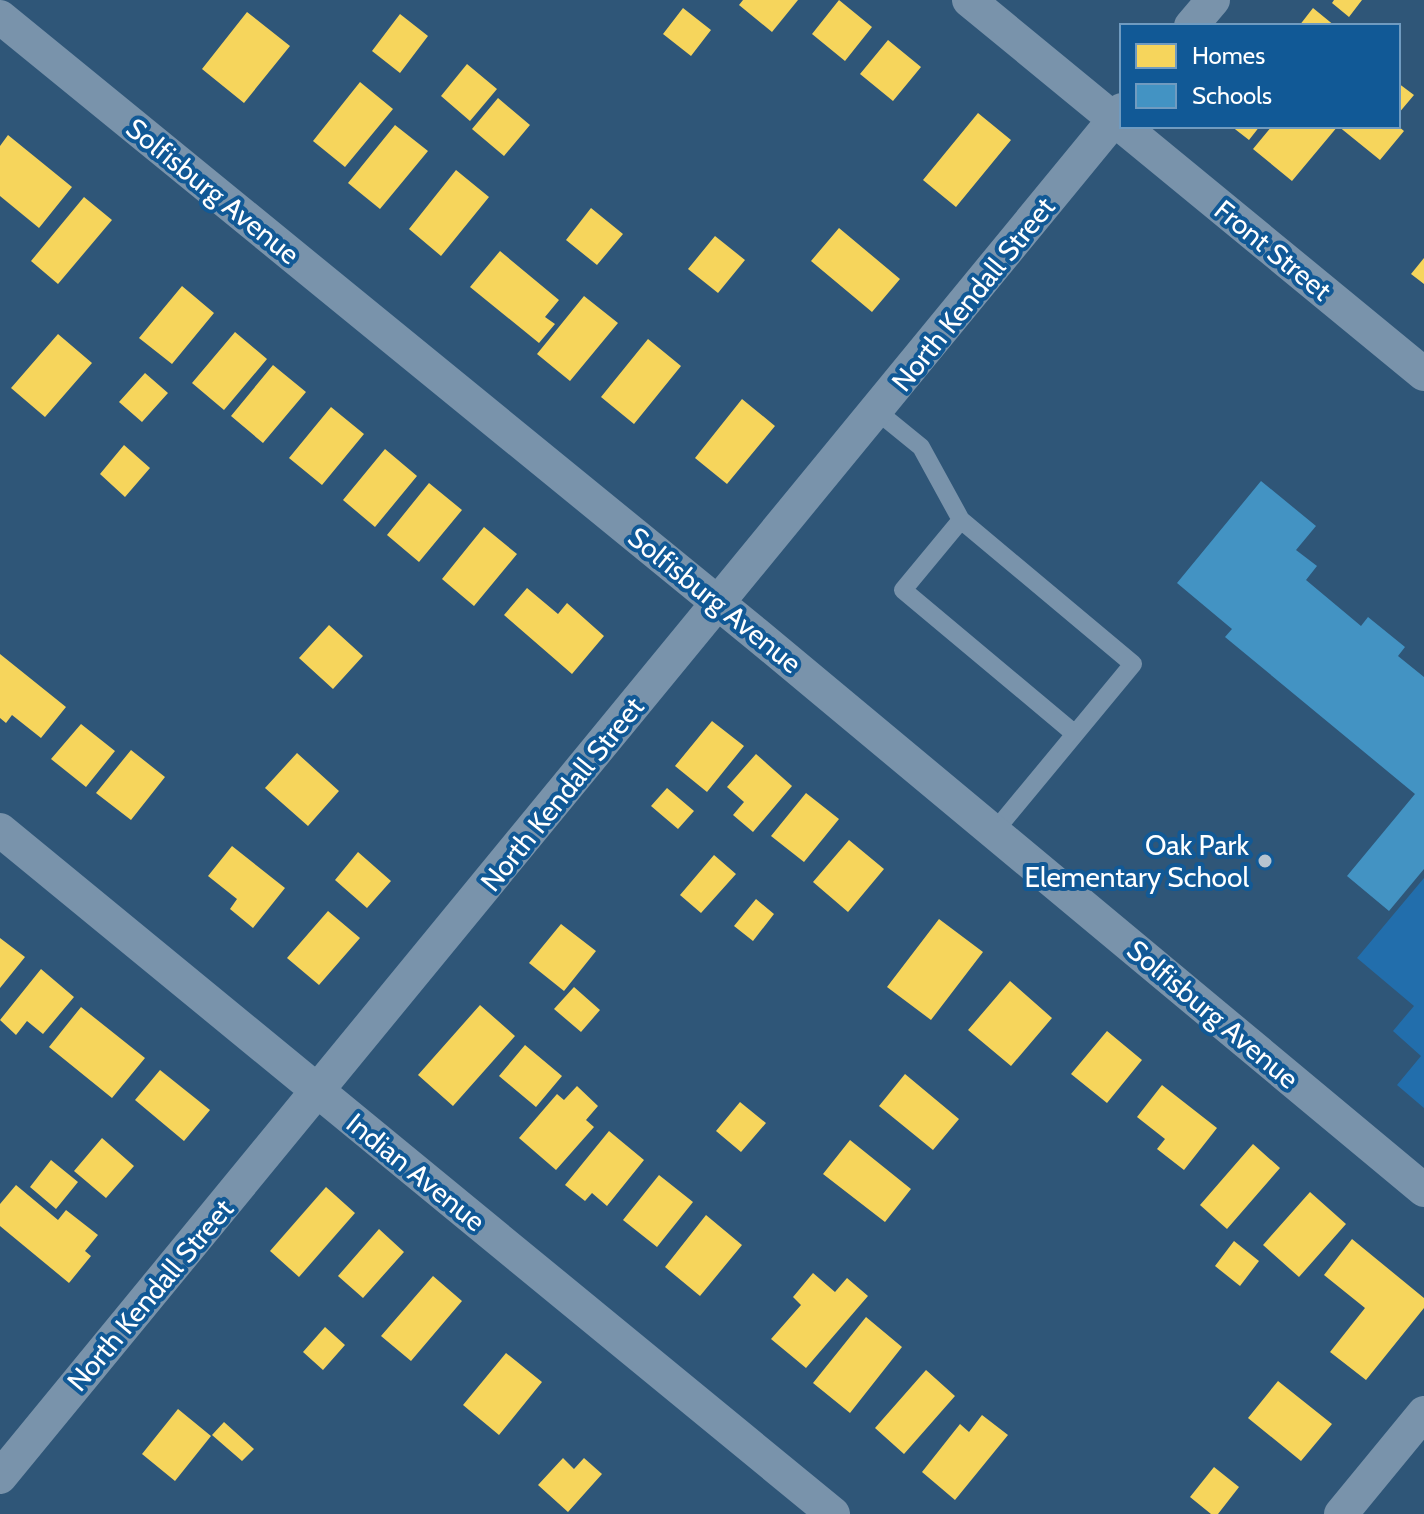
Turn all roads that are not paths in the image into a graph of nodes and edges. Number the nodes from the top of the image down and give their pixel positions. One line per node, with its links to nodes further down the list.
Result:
1 (969, 0): 5 (street, Front Street)
2 (1213, 0): 4 (street)
3 (0, 17): 10 (street, Solfisburg Avenue)
4 (1193, 24)
5 (1118, 115): 8 (street, North Kendall Street)
6 (1133, 128): 7 (street, Front Street)
7 (1424, 374)
8 (878, 412): 9 (lane); 10 (street, North Kendall Street)
9 (961, 520): 11 (lane); 11 (lane)
10 (719, 603): 13 (street, Solfisburg Avenue); 14 (street, North Kendall Street)
11 (1075, 734): 13 (lane)
12 (0, 830): 14 (street, Indian Avenue)
13 (994, 832): 15 (street, Solfisburg Avenue)
14 (318, 1091): 17 (street, North Kendall Street); 18 (street, Indian Avenue)
15 (1424, 1190)
16 (1424, 1413): 19 (street)
17 (0, 1477)
18 (833, 1514)
19 (1341, 1514)

